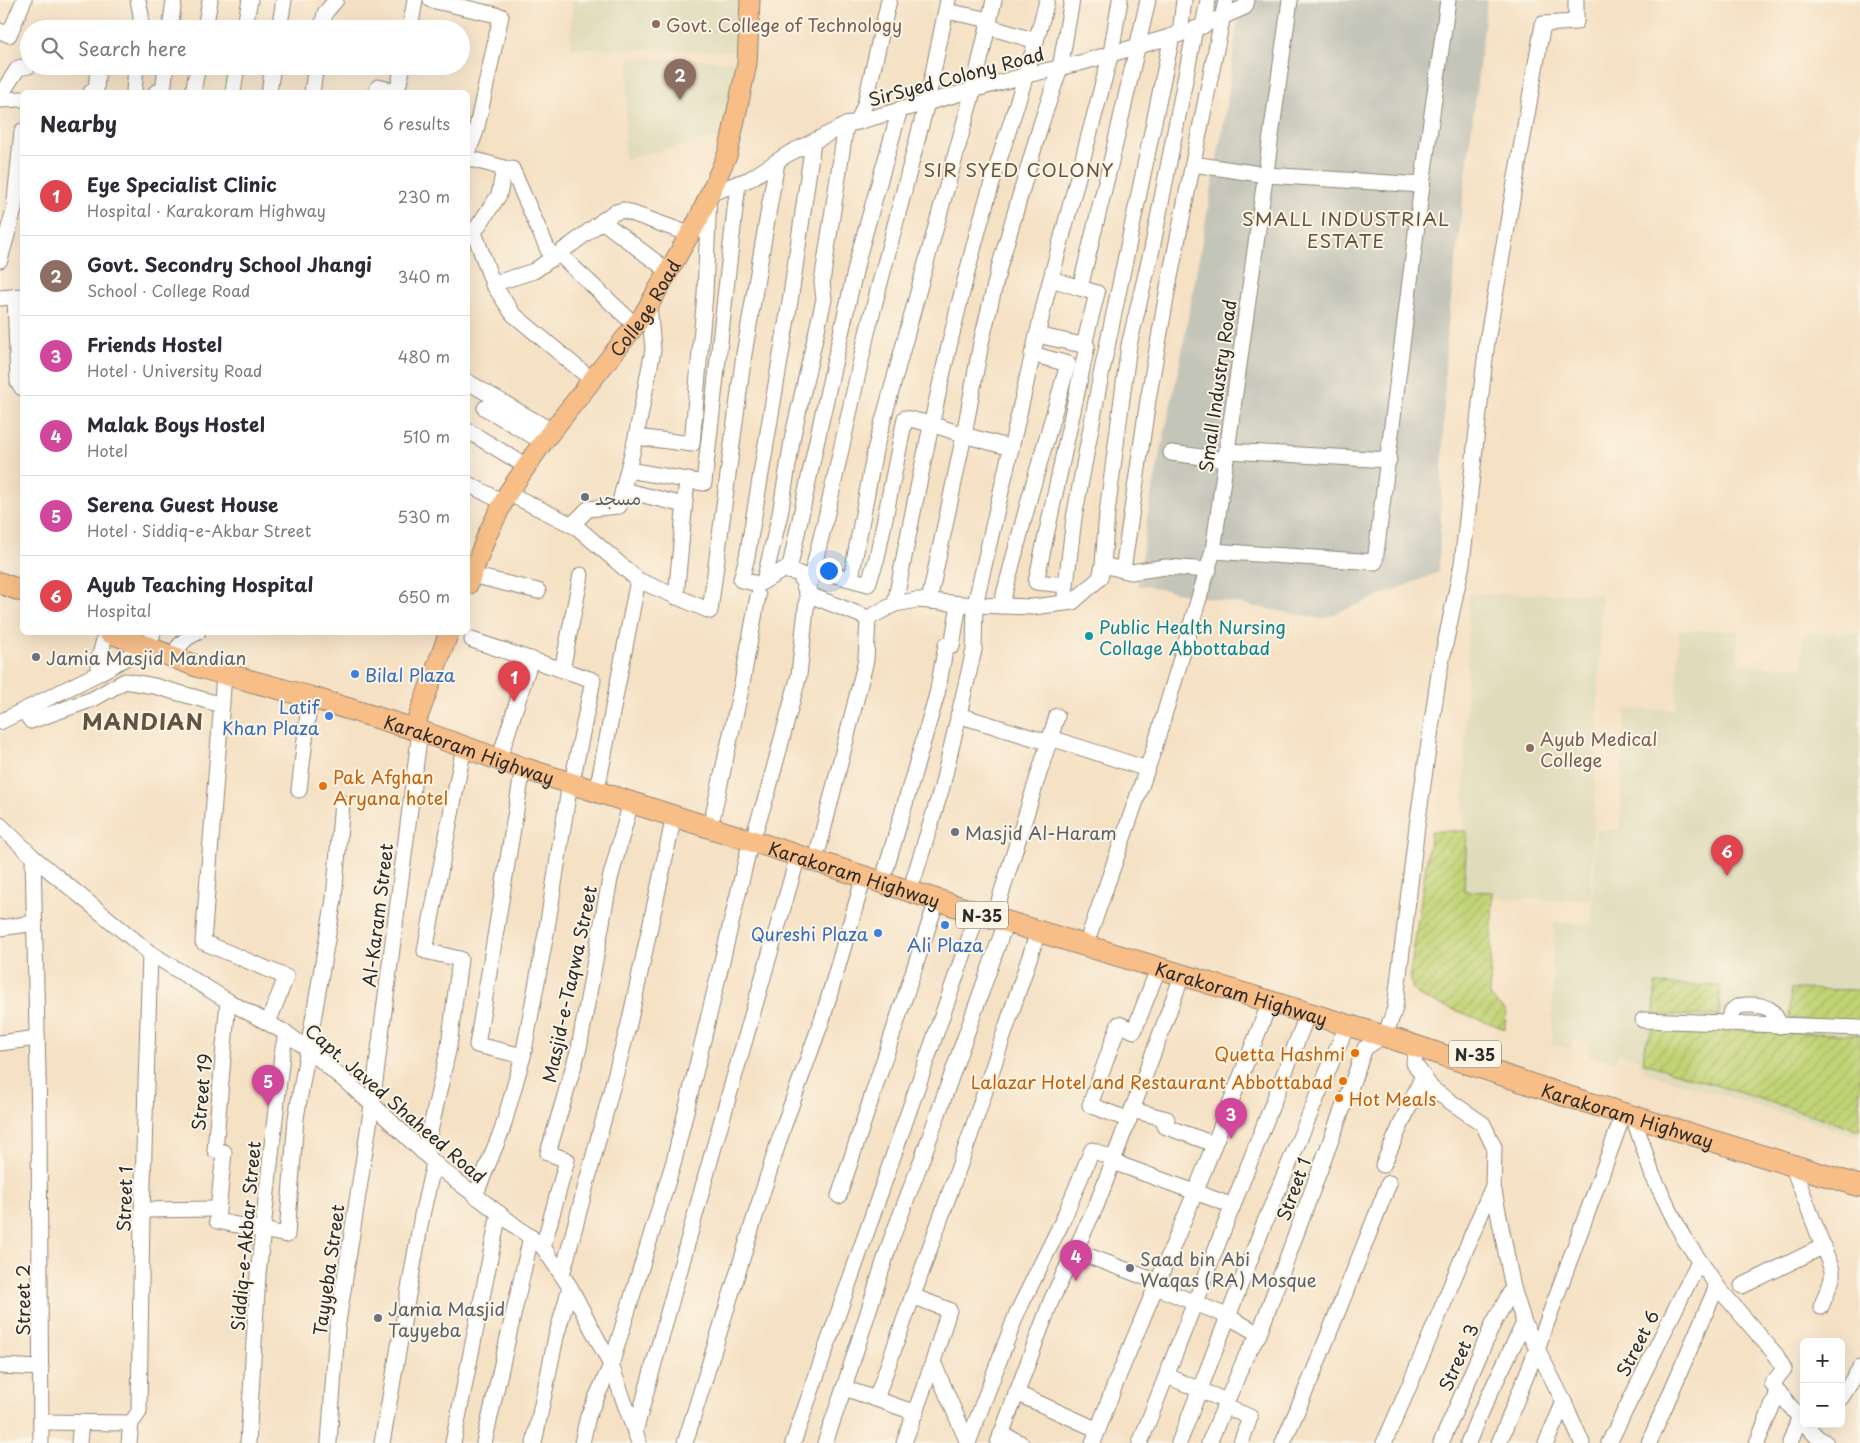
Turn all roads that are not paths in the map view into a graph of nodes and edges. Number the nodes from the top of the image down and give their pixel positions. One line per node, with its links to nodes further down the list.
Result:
1 (24, 0): 36 (street)
2 (138, 0): 27 (street)
3 (174, 0): 28 (street)
4 (210, 0): 29 (street)
5 (250, 0): 30 (street)
6 (284, 0): 31 (street)
7 (336, 0): 32 (street)
8 (415, 0): 33 (street)
9 (433, 0): 24 (street)
10 (750, 0): 78 (main road, College Road)
11 (889, 0): 67 (street)
12 (994, 0): 34 (street)
13 (1047, 0): 38 (street)
14 (1072, 0): 42 (street)
15 (1120, 0): 40 (street)
16 (1148, 0): 39 (street)
17 (1184, 0): 37 (street)
18 (1208, 0): 35 (street)
19 (1226, 0): 26 (street)
20 (1247, 0): 26 (street, SirSyed Colony Road)
21 (1290, 0): 75 (street, Small Industry Road)
22 (1448, 0): 77 (street)
23 (1576, 0): 198 (street)
24 (493, 6): 68 (street)
25 (947, 6): 34 (street); 65 (street)
26 (1223, 18): 35 (street, SirSyed Colony Road); 73 (street)
27 (141, 20)
28 (171, 20)
29 (207, 20)
30 (246, 20)
31 (281, 20)
32 (324, 20)
33 (412, 20)
34 (990, 23): 38 (street); 62 (street)
35 (1199, 27): 37 (street, SirSyed Colony Road); 116 (street)
36 (0, 31)
37 (1176, 35): 39 (street, SirSyed Colony Road); 128 (street)
38 (1036, 41): 51 (street)
39 (1137, 46): 40 (street, SirSyed Colony Road); 87 (street)
40 (1111, 54): 42 (street, SirSyed Colony Road); 85 (street)
41 (20, 68): 63 (street)
42 (1060, 68): 51 (street, SirSyed Colony Road); 100 (street)
43 (97, 75): 52 (street)
44 (135, 75): 53 (street)
45 (165, 75): 54 (street)
46 (196, 75): 55 (street)
47 (236, 75): 56 (street)
48 (272, 75): 57 (street)
49 (315, 75): 58 (street)
50 (401, 75): 61 (street)
51 (1027, 75): 62 (street, SirSyed Colony Road); 98 (street)
52 (96, 90)
53 (134, 90)
54 (164, 90)
55 (193, 90)
56 (233, 90)
57 (269, 90)
58 (312, 90)
59 (377, 90): 60 (street)
60 (390, 90)
61 (398, 90)
62 (973, 91): 65 (street, SirSyed Colony Road); 123 (street)
63 (0, 98): 64 (street)
64 (20, 99)
65 (927, 102): 66 (street, SirSyed Colony Road); 117 (street)
66 (900, 109): 67 (street, SirSyed Colony Road); 120 (street)
67 (852, 123): 69 (street, SirSyed Colony Road); 126 (street)
68 (472, 130)
69 (813, 142): 72 (street, SirSyed Colony Road); 126 (street)
70 (20, 151): 83 (street)
71 (470, 159): 81 (street)
72 (777, 162): 76 (street, SirSyed Colony Road); 134 (street)
73 (1193, 164): 75 (street); 118 (street)
74 (512, 169): 82 (street)
75 (1266, 175): 77 (street); 105 (street, Small Industry Road)
76 (738, 183): 78 (street, SirSyed Colony Road); 109 (street)
77 (1422, 185): 106 (street)
78 (709, 194): 80 (main road, College Road); 102 (street)
79 (602, 221): 80 (street); 82 (street); 84 (street)
80 (689, 234): 84 (main road, College Road)
81 (471, 238): 86 (street)
82 (556, 256): 86 (street); 90 (street)
83 (0, 260)
84 (668, 270): 89 (main road, College Road)
85 (1051, 279): 87 (street); 91 (street)
86 (493, 284): 94 (street)
87 (1080, 288): 92 (street)
88 (12, 297): 96 (street)
89 (649, 304): 90 (main road, College Road); 102 (street)
90 (635, 325): 94 (main road, College Road)
91 (1037, 335): 92 (street); 93 (street)
92 (1084, 345): 128 (street)
93 (1032, 354): 103 (street); 141 (street)
94 (592, 380): 101 (main road, College Road)
95 (470, 383): 101 (street)
96 (20, 385)
97 (485, 408): 101 (street)
98 (931, 424): 100 (street); 123 (street); 138 (street)
99 (470, 432): 107 (street)
100 (964, 434): 103 (street); 136 (street)
101 (548, 436): 107 (main road, College Road)
102 (636, 437): 108 (street)
103 (1011, 448): 140 (street)
104 (1171, 453): 105 (street)
105 (1226, 455): 106 (street); 115 (street, Small Industry Road)
106 (1389, 460): 115 (street)
107 (526, 466): 112 (main road, College Road)
108 (628, 470): 109 (street); 111 (street)
109 (687, 480): 113 (street)
110 (470, 485): 112 (street)
111 (623, 490): 113 (street); 114 (street)
112 (506, 497): 114 (street); 122 (main road, College Road)
113 (684, 505): 134 (street)
114 (572, 525): 125 (street)
115 (1213, 551): 119 (street, Small Industry Road)
116 (1103, 565): 118 (street); 137 (street)
117 (813, 569): 123 (street); 132 (street)
118 (1123, 570): 119 (street)
119 (1209, 570): 165 (street, Small Industry Road)
120 (789, 571): 126 (street); 132 (street)
121 (581, 575): 151 (street)
122 (470, 578)
123 (851, 578)
124 (470, 580): 130 (street)
125 (638, 580): 134 (street); 167 (street)
126 (764, 581)
127 (0, 583): 129 (highway)
128 (1066, 585): 137 (street)
129 (20, 590)
130 (538, 591)
131 (0, 594): 135 (highway)
132 (807, 594): 142 (street); 174 (street)
133 (758, 596): 171 (street)
134 (676, 597)
135 (20, 601)
136 (928, 601): 138 (street); 139 (street)
137 (1065, 603): 141 (street)
138 (895, 604): 142 (street)
139 (959, 604): 140 (street); 178 (street)
140 (975, 605): 141 (street); 157 (street)
141 (1001, 606)
142 (868, 618): 175 (street)
143 (106, 635): 152 (street)
144 (128, 635): 147 (highway, Karakoram Highway / N-35)
145 (192, 635): 149 (street)
146 (448, 635): 160 (main road)
147 (150, 638): 149 (highway, Karakoram Highway / N-35); 152 (street); 153 (highway, Karakoram Highway / N-35)
148 (472, 640): 150 (street)
149 (178, 646): 160 (highway, Karakoram Highway / N-35)
150 (531, 659): 151 (street); 163 (street)
151 (562, 670): 166 (street)
152 (99, 673): 156 (street)
153 (224, 675): 154 (highway, Karakoram Highway / N-35); 155 (street)
154 (310, 697): 160 (highway, Karakoram Highway / N-35); 168 (street)
155 (222, 705): 156 (street); 195 (street)
156 (24, 711): 159 (street)
157 (958, 715): 161 (street); 180 (street)
158 (1057, 716): 161 (street)
159 (0, 722)
160 (419, 726): 162 (highway, Karakoram Highway / N-35); 163 (highway, Karakoram Highway / N-35); 206 (street, Al-Karam Street)
161 (1050, 740): 165 (street); 183 (street)
162 (464, 746): 164 (highway, Karakoram Highway / N-35); 210 (street)
163 (503, 747): 166 (highway, Karakoram Highway / N-35)
164 (523, 768): 166 (highway, Karakoram Highway / N-35); 204 (street)
165 (1147, 769): 187 (street, Small Industry Road)
166 (572, 778): 167 (highway, Karakoram Highway / N-35); 170 (highway, Karakoram Highway / N-35); 204 (street)
167 (600, 780): 171 (highway, Karakoram Highway / N-35)
168 (299, 790)
169 (342, 802): 203 (street)
170 (631, 802): 172 (highway, Karakoram Highway / N-35); 228 (street, Masjid-e-Taqwa Street)
171 (713, 815): 174 (highway, Karakoram Highway / N-35)
172 (674, 816): 174 (highway, Karakoram Highway / N-35); 231 (street)
173 (0, 825): 177 (street, Capt. Javed Shaheed Road)
174 (753, 834): 175 (highway, Karakoram Highway / N-35); 176 (highway, Karakoram Highway / N-35); 244 (street)
175 (819, 847): 178 (highway, Karakoram Highway / N-35)
176 (798, 856): 179 (highway, Karakoram Highway / N-35); 265 (street)
177 (33, 857): 184 (street, Street 2); 188 (street, Capt. Javed Shaheed Road)
178 (886, 869): 180 (highway, Karakoram Highway / N-35)
179 (864, 877): 181 (highway, Karakoram Highway / N-35); 278 (street)
180 (914, 878): 183 (highway, Karakoram Highway / N-35)
181 (936, 900): 182 (highway, Karakoram Highway / N-35); 220 (street)
182 (978, 913): 183 (highway, Karakoram Highway / N-35); 279 (street)
183 (1002, 913): 186 (highway, Karakoram Highway / N-35); 187 (highway, Karakoram Highway / N-35); 249 (street)
184 (35, 924): 185 (street); 200 (street, Street 2)
185 (0, 928)
186 (1038, 932): 187 (highway, Karakoram Highway / N-35); 236 (street)
187 (1088, 940): 189 (highway, Karakoram Highway / N-35); 198 (highway, Karakoram Highway / N-35)
188 (150, 953): 191 (street, Capt. Javed Shaheed Road); 222 (street, Street 1)
189 (1158, 969): 190 (highway, Karakoram Highway / N-35); 207 (street)
190 (1182, 976): 192 (highway, Karakoram Highway / N-35); 207 (street)
191 (228, 1001): 195 (street, Capt. Javed Shaheed Road); 223 (street, Street 19)
192 (1270, 1002): 193 (highway, Karakoram Highway / N-35); 209 (street)
193 (1308, 1012): 196 (highway, Karakoram Highway / N-35); 221 (street)
194 (1643, 1020): 197 (street)
195 (268, 1023): 199 (street, Capt. Javed Shaheed Road)
196 (1347, 1025): 198 (highway, Karakoram Highway / N-35); 239 (street)
197 (1860, 1028)
198 (1386, 1030): 202 (highway, Karakoram Highway / N-35); 214 (highway, Karakoram Highway / N-35); 241 (street, Street 1)
199 (286, 1033): 203 (street, Capt. Javed Shaheed Road); 225 (street, Siddiq-e-Akbar Street)
200 (37, 1038): 201 (street); 246 (street, Street 2)
201 (0, 1043)
202 (1416, 1047): 205 (street); 208 (highway, Karakoram Highway / N-35)
203 (309, 1050): 206 (street, Capt. Javed Shaheed Road); 225 (street)
204 (524, 1056): 219 (street)
205 (1423, 1075): 212 (street); 216 (street)
206 (372, 1104): 210 (street, Capt. Javed Shaheed Road); 272 (street, Tayyeba Street)
207 (1130, 1115): 209 (street); 211 (street)
208 (1628, 1115): 213 (highway, Karakoram Highway / N-35); 230 (street); 242 (street)
209 (1214, 1144): 218 (street)
210 (430, 1158): 219 (street, Capt. Javed Shaheed Road); 273 (street)
211 (1113, 1160): 218 (street); 229 (street); 282 (street)
212 (1383, 1164)
213 (1792, 1166): 217 (highway, Karakoram Highway / N-35); 227 (street)
214 (1860, 1174)
215 (1389, 1183): 288 (street)
216 (1493, 1186): 235 (street); 289 (street)
217 (1860, 1186)
218 (1195, 1193): 221 (street); 232 (street)
219 (475, 1196): 224 (street, Capt. Javed Shaheed Road)
220 (839, 1196)
221 (1233, 1206): 237 (street)
222 (142, 1210): 223 (street); 261 (street, Street 1)
223 (217, 1210): 225 (street)
224 (499, 1213): 226 (street, Capt. Javed Shaheed Road); 274 (street)
225 (263, 1229): 271 (street, Siddiq-e-Akbar Street)
226 (531, 1237): 228 (street, Capt. Javed Shaheed Road); 275 (street)
227 (1824, 1246): 234 (street); 238 (street)
228 (543, 1247): 231 (street, Capt. Javed Shaheed Road)
229 (1075, 1251): 232 (street); 253 (street)
230 (1699, 1261): 233 (street); 295 (street, Street 6)
231 (566, 1281): 244 (street, Capt. Javed Shaheed Road); 276 (street)
232 (1157, 1285): 237 (street); 264 (street)
233 (1717, 1286): 251 (street); 296 (street)
234 (1742, 1286)
235 (1513, 1288): 240 (street); 290 (street, Street 3)
236 (912, 1296): 243 (street); 254 (street)
237 (1195, 1304): 239 (street); 248 (street)
238 (1821, 1307)
239 (1227, 1316): 241 (street); 250 (street)
240 (1524, 1324): 242 (street); 291 (street)
241 (1260, 1334): 256 (street, Street 1)
242 (1537, 1349): 255 (street); 292 (street)
243 (933, 1362): 257 (street); 282 (street)
244 (611, 1365): 265 (street, Capt. Javed Shaheed Road); 277 (street)
245 (0, 1366): 246 (street)
246 (41, 1368): 259 (street, Street 2)
247 (1860, 1368): 252 (street)
248 (1167, 1376): 250 (street); 284 (street)
249 (844, 1388): 254 (street); 280 (street)
250 (1201, 1390): 256 (street); 285 (street)
251 (1778, 1392): 258 (street); 297 (street)
252 (1845, 1392)
253 (1016, 1393): 264 (street); 266 (street)
254 (876, 1399): 257 (street)
255 (1564, 1402): 293 (street); 294 (street)
256 (1225, 1404): 286 (street, Street 1); 287 (street)
257 (916, 1413): 281 (street)
258 (1800, 1418)
259 (41, 1422): 260 (street); 268 (street, Street 2)
260 (81, 1422): 261 (street); 269 (street)
261 (131, 1423): 270 (street, Street 1)
262 (1800, 1427): 298 (street)
263 (1809, 1428): 267 (street)
264 (1096, 1436)
265 (637, 1438)
266 (999, 1438): 283 (street)
267 (1821, 1440)
268 (41, 1443)
269 (79, 1443)
270 (129, 1443)
271 (248, 1443)
272 (329, 1443)
273 (382, 1443)
274 (454, 1443)
275 (484, 1443)
276 (534, 1443)
277 (582, 1443)
278 (685, 1443)
279 (793, 1443)
280 (825, 1443)
281 (904, 1443)
282 (968, 1443)
283 (1021, 1443)
284 (1140, 1443)
285 (1179, 1443)
286 (1210, 1443)
287 (1241, 1443)
288 (1283, 1443)
289 (1384, 1443)
290 (1441, 1443)
291 (1468, 1443)
292 (1499, 1443)
293 (1546, 1443)
294 (1582, 1443)
295 (1609, 1443)
296 (1649, 1443)
297 (1757, 1443)
298 (1790, 1443)

